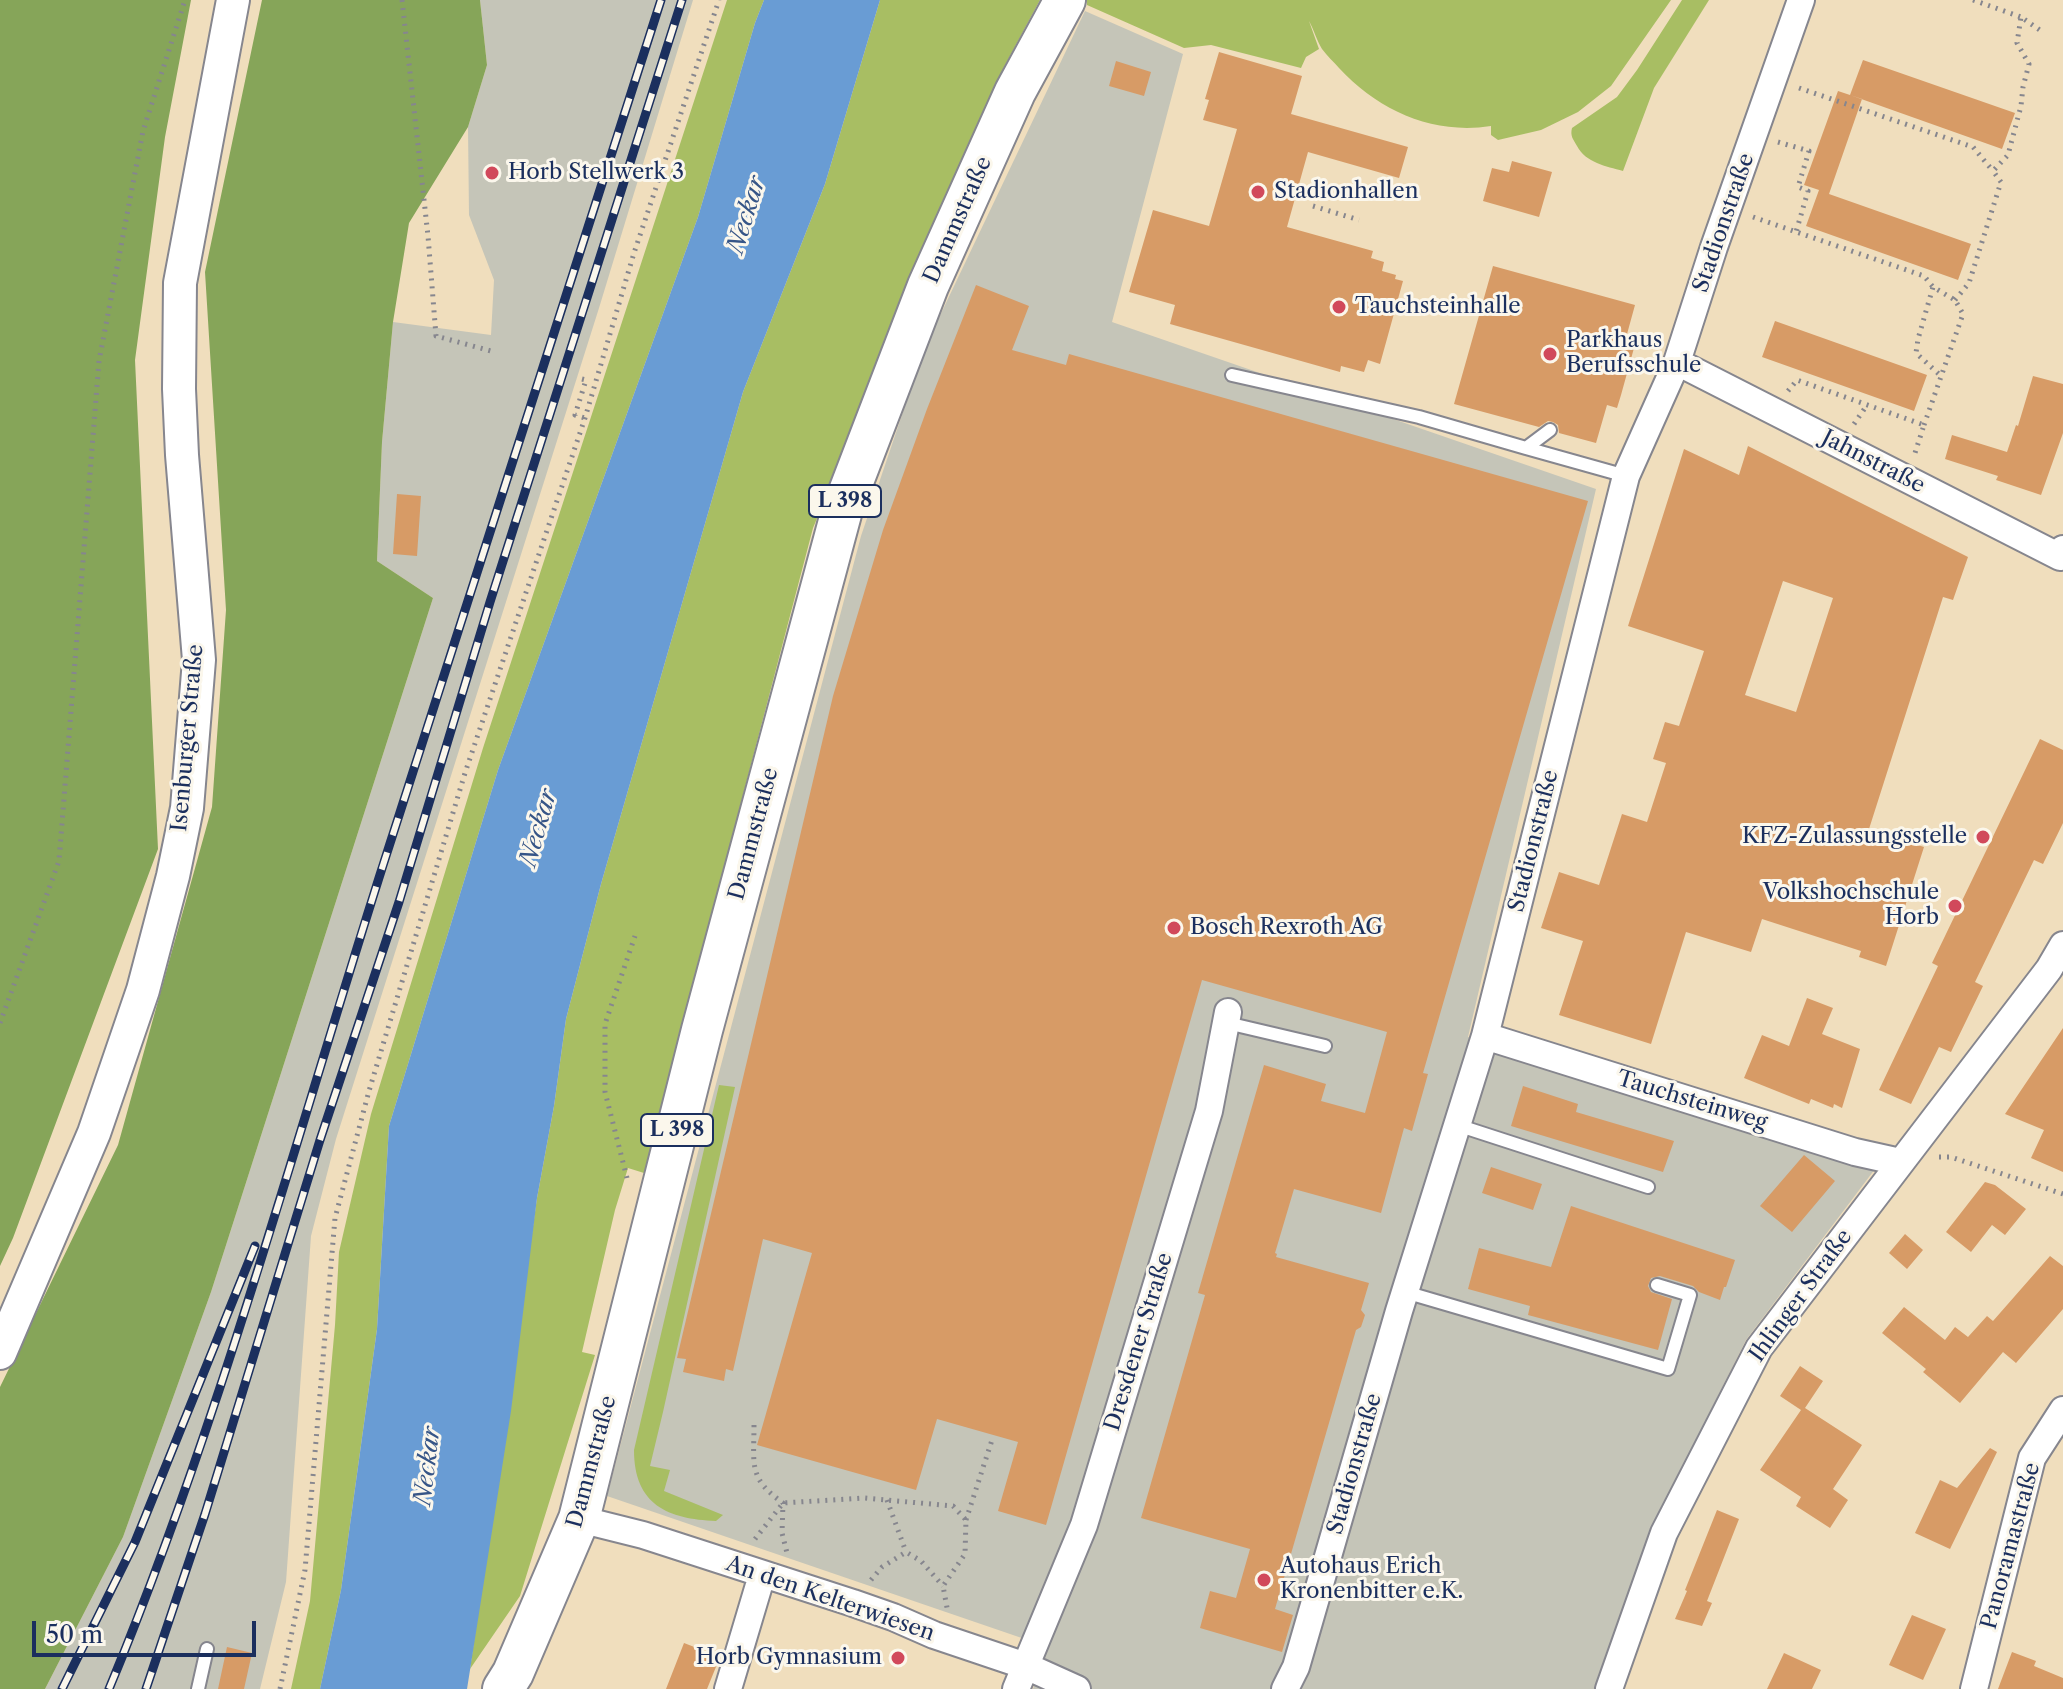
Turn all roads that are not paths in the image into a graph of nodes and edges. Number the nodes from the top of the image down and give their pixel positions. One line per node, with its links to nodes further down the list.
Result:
1 (233, 0): 19 (street, Isenburger Straße)
2 (1065, 0): 21 (main road, Dammstraße / L 398)
3 (1801, 0): 4 (street, Stadionstraße)
4 (1677, 362): 8 (street, Stadionstraße); 9 (street, Jahnstraße)
5 (1232, 375): 7 (lane)
6 (1550, 430): 7 (lane)
7 (1526, 448): 8 (lane)
8 (1626, 476): 12 (street, Stadionstraße)
9 (2063, 549)
10 (2063, 945): 15 (street, Ihlinger Straße)
11 (1228, 1017): 13 (lane); 24 (street, Dresdener Straße)
12 (1485, 1036): 14 (street, Stadionstraße); 15 (street, Tauchsteinweg)
13 (1325, 1046)
14 (1457, 1125): 16 (lane); 18 (street, Stadionstraße)
15 (1901, 1161): 30 (street, Ihlinger Straße)
16 (1648, 1187)
17 (1657, 1285): 18 (lane)
18 (1405, 1292): 29 (street, Stadionstraße)
19 (0, 1353)
20 (2063, 1410): 31 (street, Panoramastraße)
21 (579, 1519): 22 (street, An den Kelterwiesen); 25 (main road, Dammstraße / L 398)
22 (762, 1575): 24 (street, An den Kelterwiesen); 27 (street)
23 (207, 1649): 26 (lane)
24 (1021, 1677): 28 (street, An den Kelterwiesen)
25 (508, 1681)
26 (198, 1689)
27 (728, 1689)
28 (1077, 1689)
29 (1285, 1689)
30 (1609, 1689)
31 (1974, 1689)

